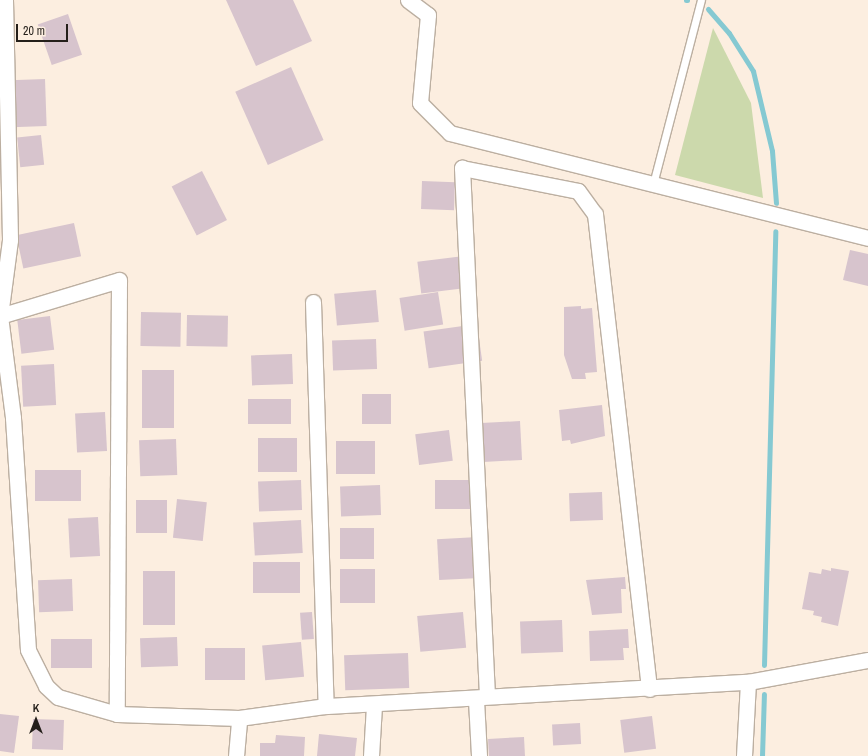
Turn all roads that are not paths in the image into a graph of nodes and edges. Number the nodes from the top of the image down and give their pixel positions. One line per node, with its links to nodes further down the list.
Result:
1 (5, 0): 7 (street)
2 (408, 0): 4 (street)
3 (701, 0): 4 (lane)
4 (653, 184): 5 (street)
5 (868, 238)
6 (313, 302): 13 (street)
7 (0, 316): 14 (street); 14 (street)
8 (868, 660): 9 (street)
9 (748, 682): 10 (street); 19 (street)
10 (649, 689): 11 (street); 11 (street)
11 (482, 698): 12 (street); 18 (street)
12 (374, 705): 13 (street); 17 (street)
13 (326, 706): 15 (street)
14 (117, 714): 15 (street)
15 (239, 718): 16 (street)
16 (236, 756)
17 (371, 756)
18 (479, 756)
19 (744, 756)

